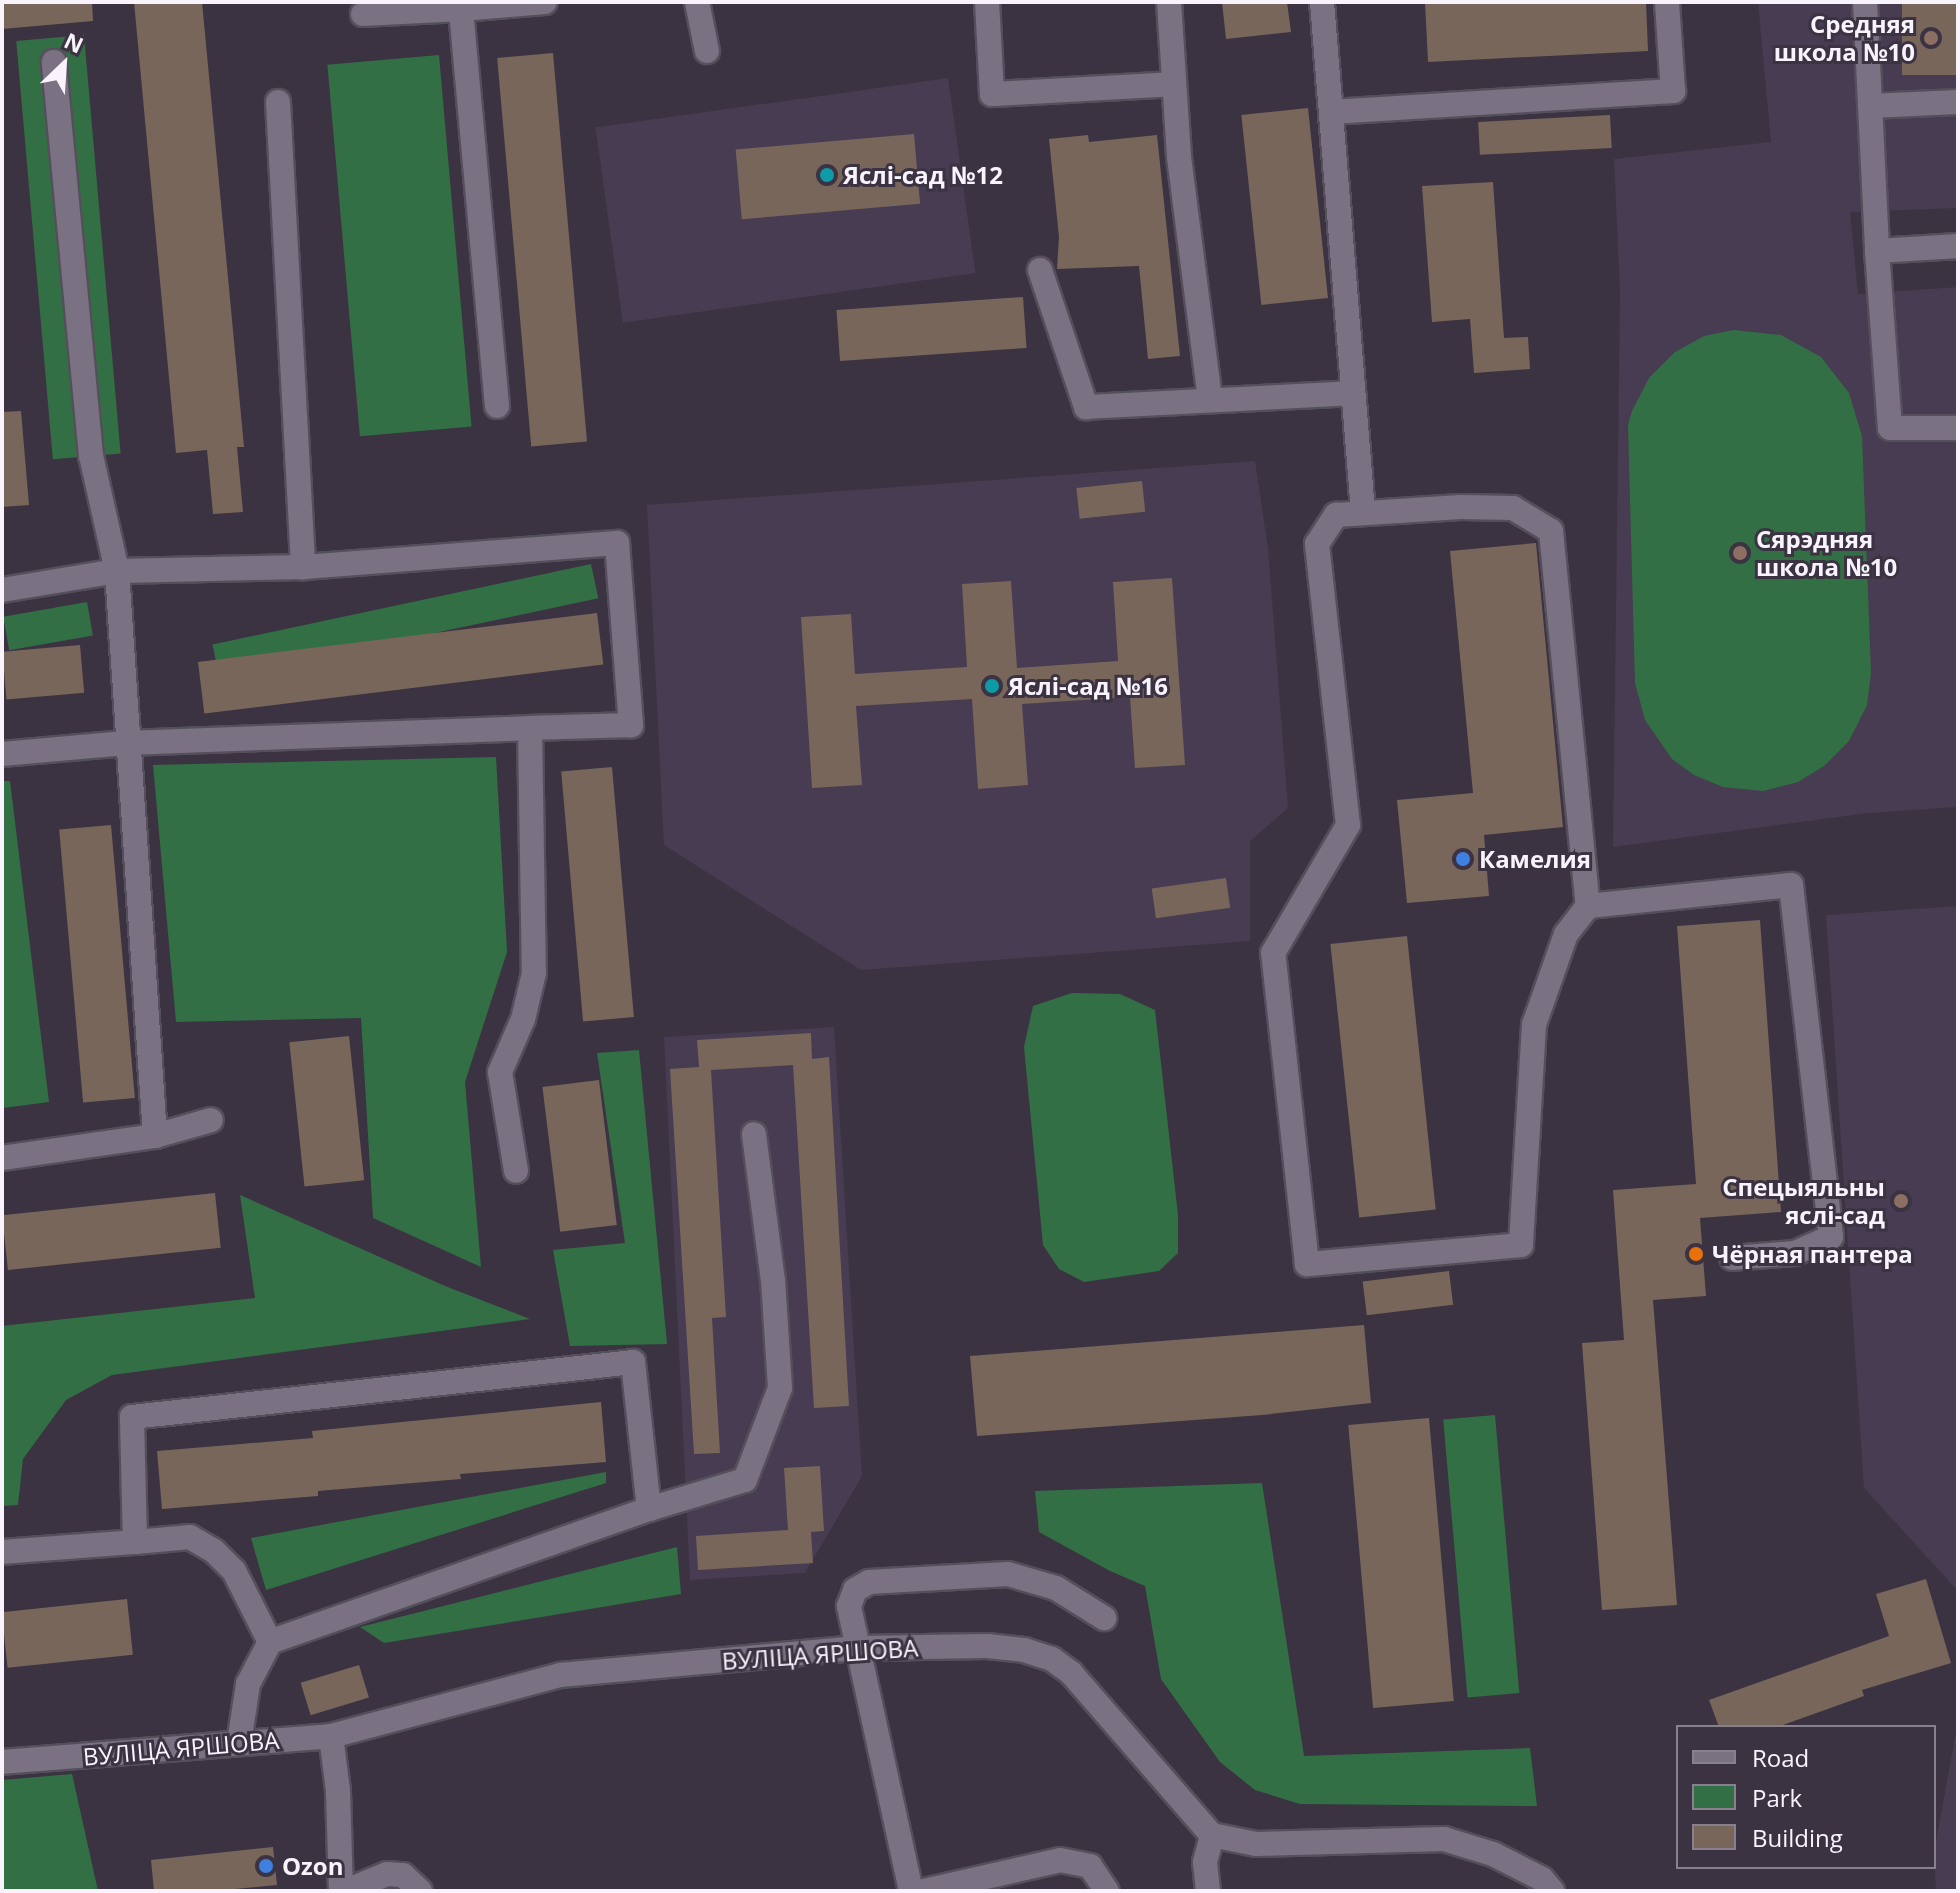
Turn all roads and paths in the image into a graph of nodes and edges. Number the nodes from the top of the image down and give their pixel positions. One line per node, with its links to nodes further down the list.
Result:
1 (545, 2): 8 (street)
2 (697, 2): 10 (street)
3 (987, 2): 12 (street)
4 (1169, 2): 12 (street)
5 (1322, 2): 16 (street)
6 (1667, 2): 16 (street)
7 (1865, 2): 15 (street)
8 (461, 9): 9 (street); 22 (street)
9 (363, 14)
10 (707, 51)
11 (54, 62): 26 (street)
12 (1174, 84): 21 (street)
13 (278, 102): 25 (street)
14 (1958, 102): 15 (street)
15 (1870, 106): 18 (street)
16 (1331, 112): 20 (street)
17 (1958, 246): 18 (street)
18 (1877, 251): 23 (street)
19 (1040, 270): 21 (street)
20 (1353, 393): 21 (street); 24 (street)
21 (1210, 398)
22 (497, 406)
23 (1958, 428)
24 (1363, 512): 31 (street); 31 (street)
25 (303, 567): 26 (street); 28 (street)
26 (117, 571): 27 (street); 29 (street)
27 (2, 590)
28 (530, 728): 29 (street); 36 (street)
29 (126, 743): 30 (street); 34 (street)
30 (2, 754)
31 (1588, 906): 37 (street)
32 (211, 1120): 34 (street)
33 (754, 1134): 38 (street)
34 (155, 1136): 35 (street)
35 (4, 1154)
36 (516, 1171)
37 (1732, 1258)
38 (649, 1509): 39 (street); 42 (street)
39 (135, 1542): 40 (street); 42 (street)
40 (2, 1552)
41 (1104, 1618): 43 (street)
42 (270, 1642): 45 (street)
43 (858, 1648): 44 (street, ВУЛІЦА ЯРШОВА); 47 (street, ВУЛІЦА ЯРШОВА); 50 (street)
44 (331, 1736): 45 (street, ВУЛІЦА ЯРШОВА); 48 (street)
45 (239, 1743): 46 (street, ВУЛІЦА ЯРШОВА)
46 (2, 1762)
47 (1212, 1835): 53 (street); 54 (street)
48 (344, 1891): 49 (street)
49 (420, 1891)
50 (911, 1891)
51 (924, 1891): 52 (street)
52 (1107, 1891)
53 (1208, 1891)
54 (1552, 1891)

